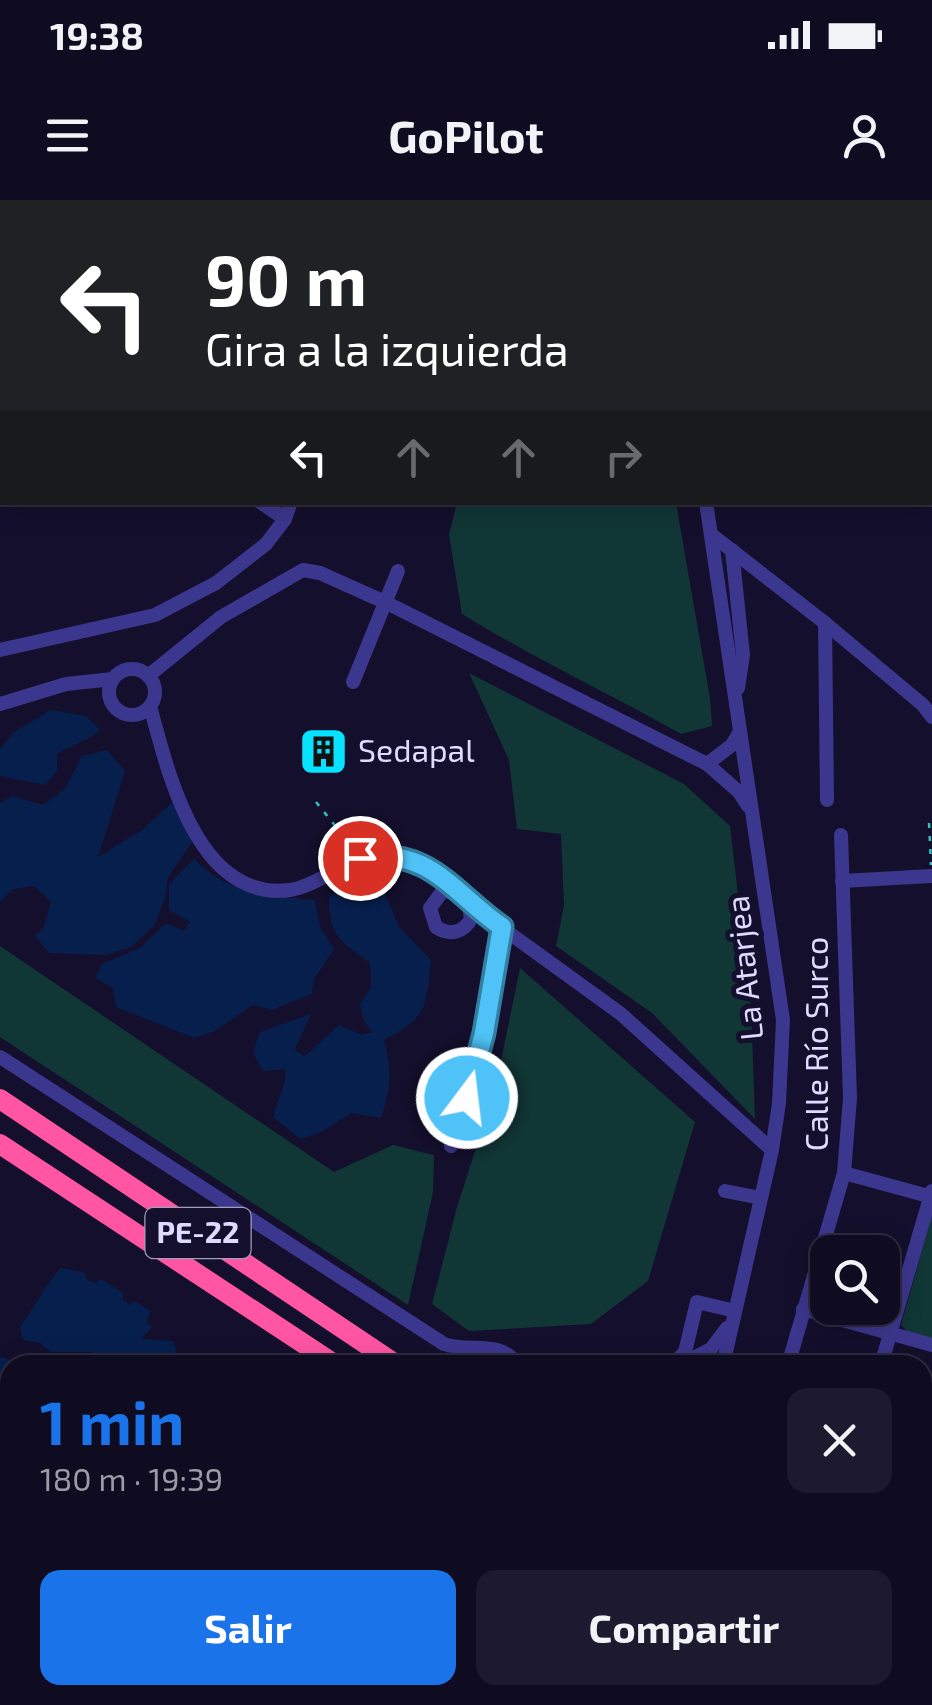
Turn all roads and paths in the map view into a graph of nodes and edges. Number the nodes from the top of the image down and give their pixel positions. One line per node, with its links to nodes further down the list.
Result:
1 (264, 505): 4 (street)
2 (291, 505): 4 (street)
3 (707, 505): 5 (street, La Atarjea)
4 (285, 519): 10 (street)
5 (712, 535): 6 (street); 14 (street, La Atarjea)
6 (732, 550): 9 (street); 14 (street)
7 (398, 571): 8 (street)
8 (388, 603): 11 (street); 13 (street); 19 (street)
9 (826, 624): 17 (street); 20 (street)
10 (0, 650)
11 (148, 676): 12 (street); 16 (street)
12 (112, 679): 15 (street); 16 (street)
13 (353, 682)
14 (735, 703): 18 (street, La Atarjea)
15 (0, 704)
16 (150, 706): 25 (street)
17 (932, 717)
18 (739, 733): 19 (street); 22 (street, La Atarjea)
19 (707, 764): 22 (street)
20 (828, 800)
21 (316, 802): 25 (path)
22 (754, 815): 36 (street, La Atarjea)
23 (929, 822): 26 (path)
24 (841, 835): 27 (street, Calle Río Surco)
25 (360, 858): 29 (street)
26 (932, 876): 27 (street); 28 (street)
27 (842, 881): 37 (street, Calle Río Surco)
28 (932, 886)
29 (455, 890): 30 (street); 30 (street)
30 (472, 906): 31 (street)
31 (502, 927): 35 (street); 36 (street)
32 (0, 1057): 47 (street)
33 (0, 1099): 46 (highway, PE-22)
34 (0, 1144): 45 (highway, PE-22)
35 (451, 1146)
36 (772, 1150): 40 (street, La Atarjea)
37 (844, 1173): 39 (street); 41 (street, Calle Río Surco)
38 (725, 1191): 40 (street)
39 (931, 1195): 43 (street)
40 (761, 1198): 42 (street, La Atarjea)
41 (804, 1310): 43 (street); 51 (street, Calle Río Surco)
42 (734, 1315): 48 (street); 49 (street); 50 (street, La Atarjea)
43 (889, 1332): 44 (street); 52 (street)
44 (932, 1345)
45 (321, 1355)
46 (381, 1355)
47 (511, 1355)
48 (683, 1355)
49 (699, 1355)
50 (722, 1355)
51 (791, 1355)
52 (883, 1355)

